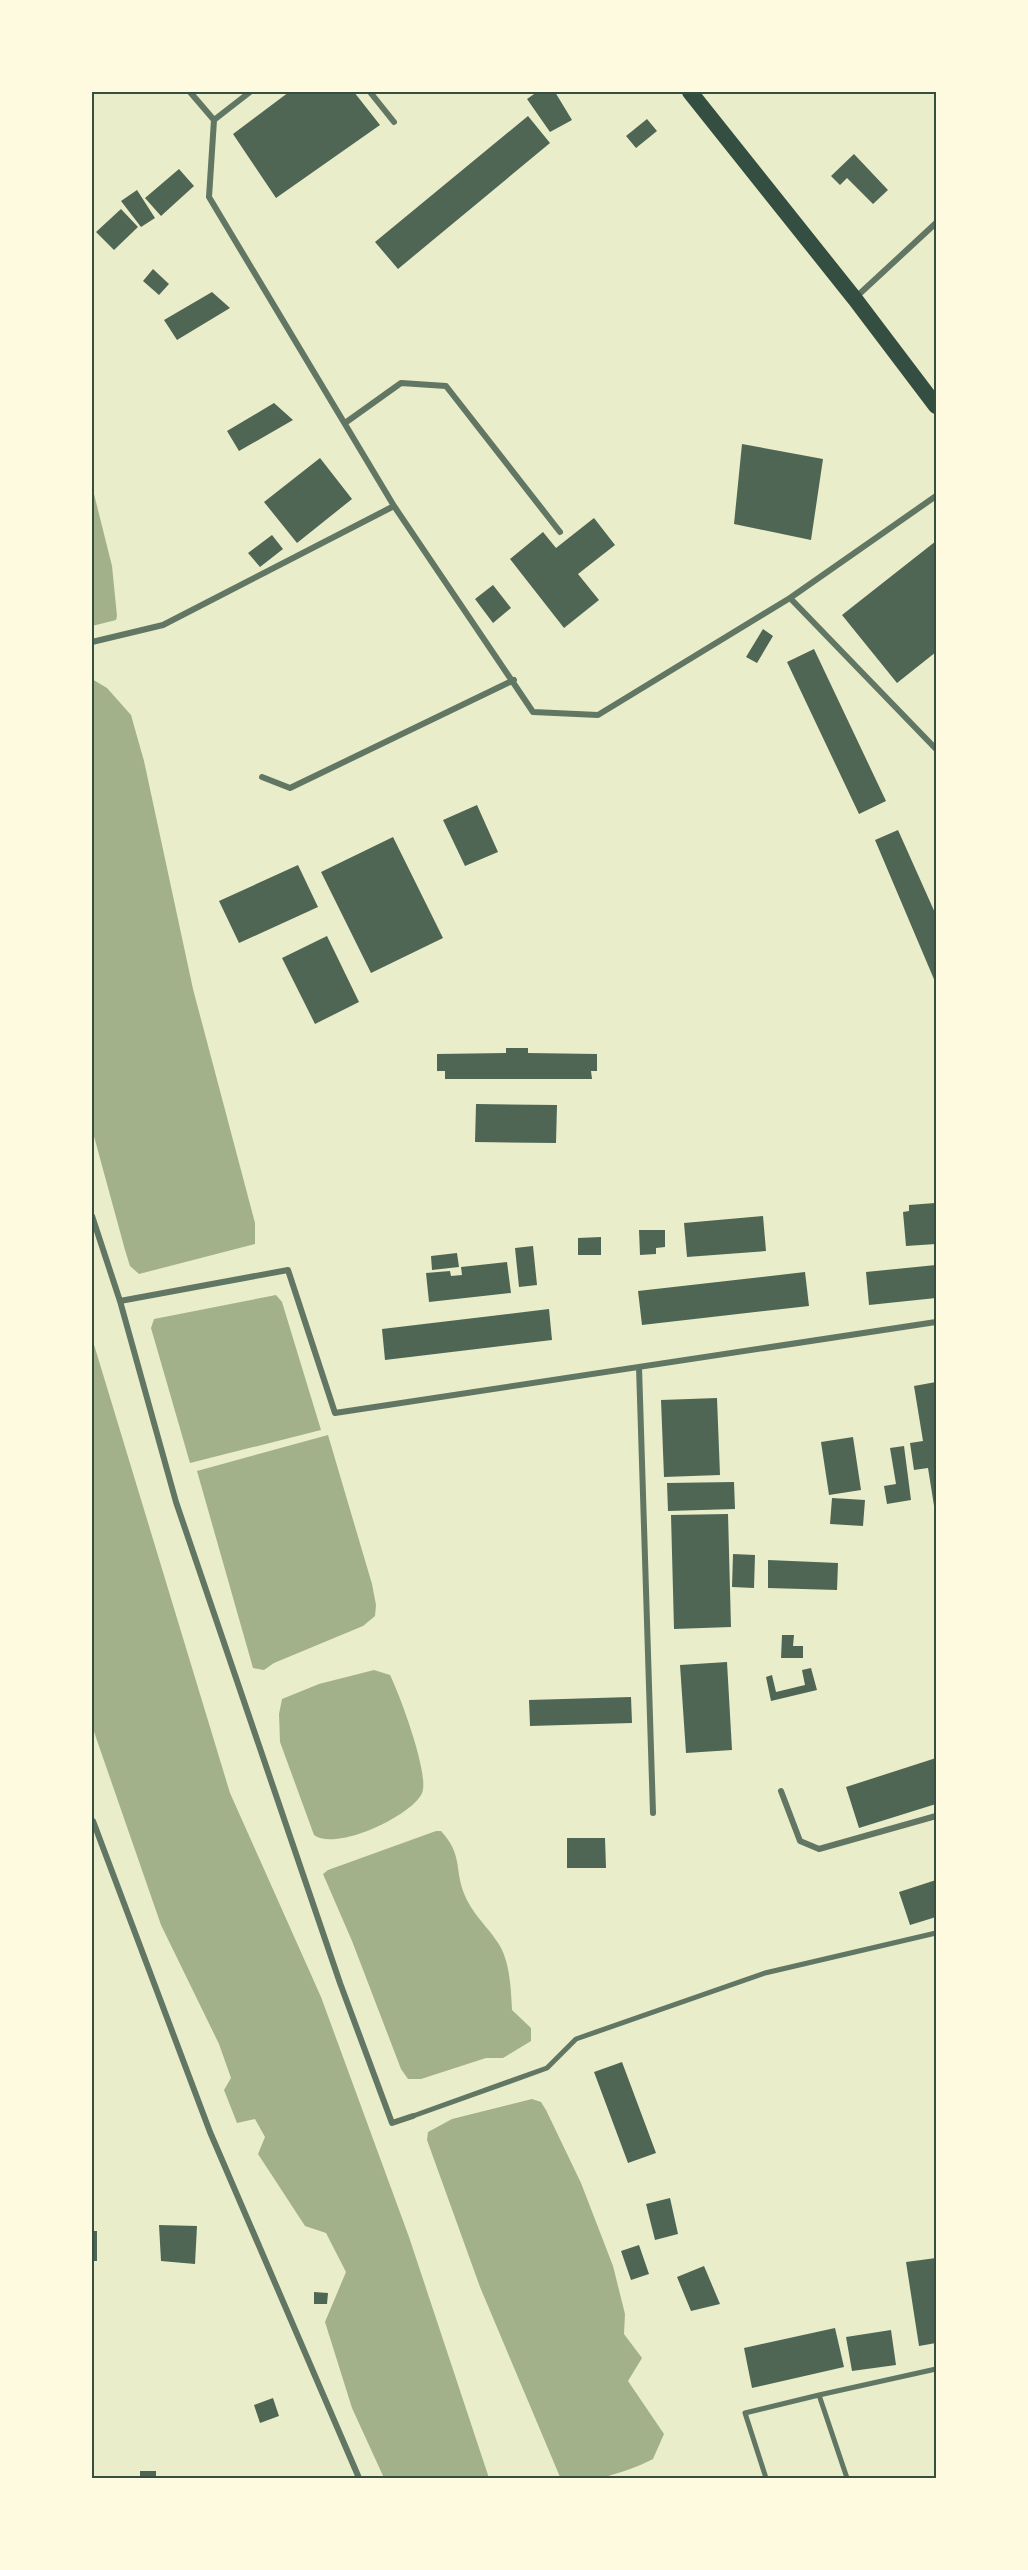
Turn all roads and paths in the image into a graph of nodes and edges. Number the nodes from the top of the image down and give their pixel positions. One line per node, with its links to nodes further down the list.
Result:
1 (190, 92): 5 (street)
2 (250, 92): 5 (street)
3 (370, 92): 6 (street)
4 (690, 92): 8 (highway)
5 (214, 120): 10 (street)
6 (394, 122)
7 (936, 223): 8 (street)
8 (855, 298): 9 (highway)
9 (936, 406)
10 (345, 423): 12 (street); 13 (street)
11 (936, 496): 14 (street)
12 (394, 506): 15 (street); 16 (street)
13 (560, 531)
14 (790, 598): 16 (street); 17 (street)
15 (92, 642)
16 (514, 680): 18 (street)
17 (936, 749)
18 (262, 777)
19 (92, 1216): 20 (street)
20 (120, 1301): 22 (street); 28 (street)
21 (936, 1322): 22 (street)
22 (639, 1367): 24 (street)
23 (781, 1791): 25 (street)
24 (653, 1813)
25 (936, 1816)
26 (92, 1821): 31 (street)
27 (936, 1932): 28 (street)
28 (413, 2116)
29 (936, 2369): 30 (street)
30 (819, 2395): 32 (street); 33 (street)
31 (359, 2478)
32 (766, 2478)
33 (847, 2478)

